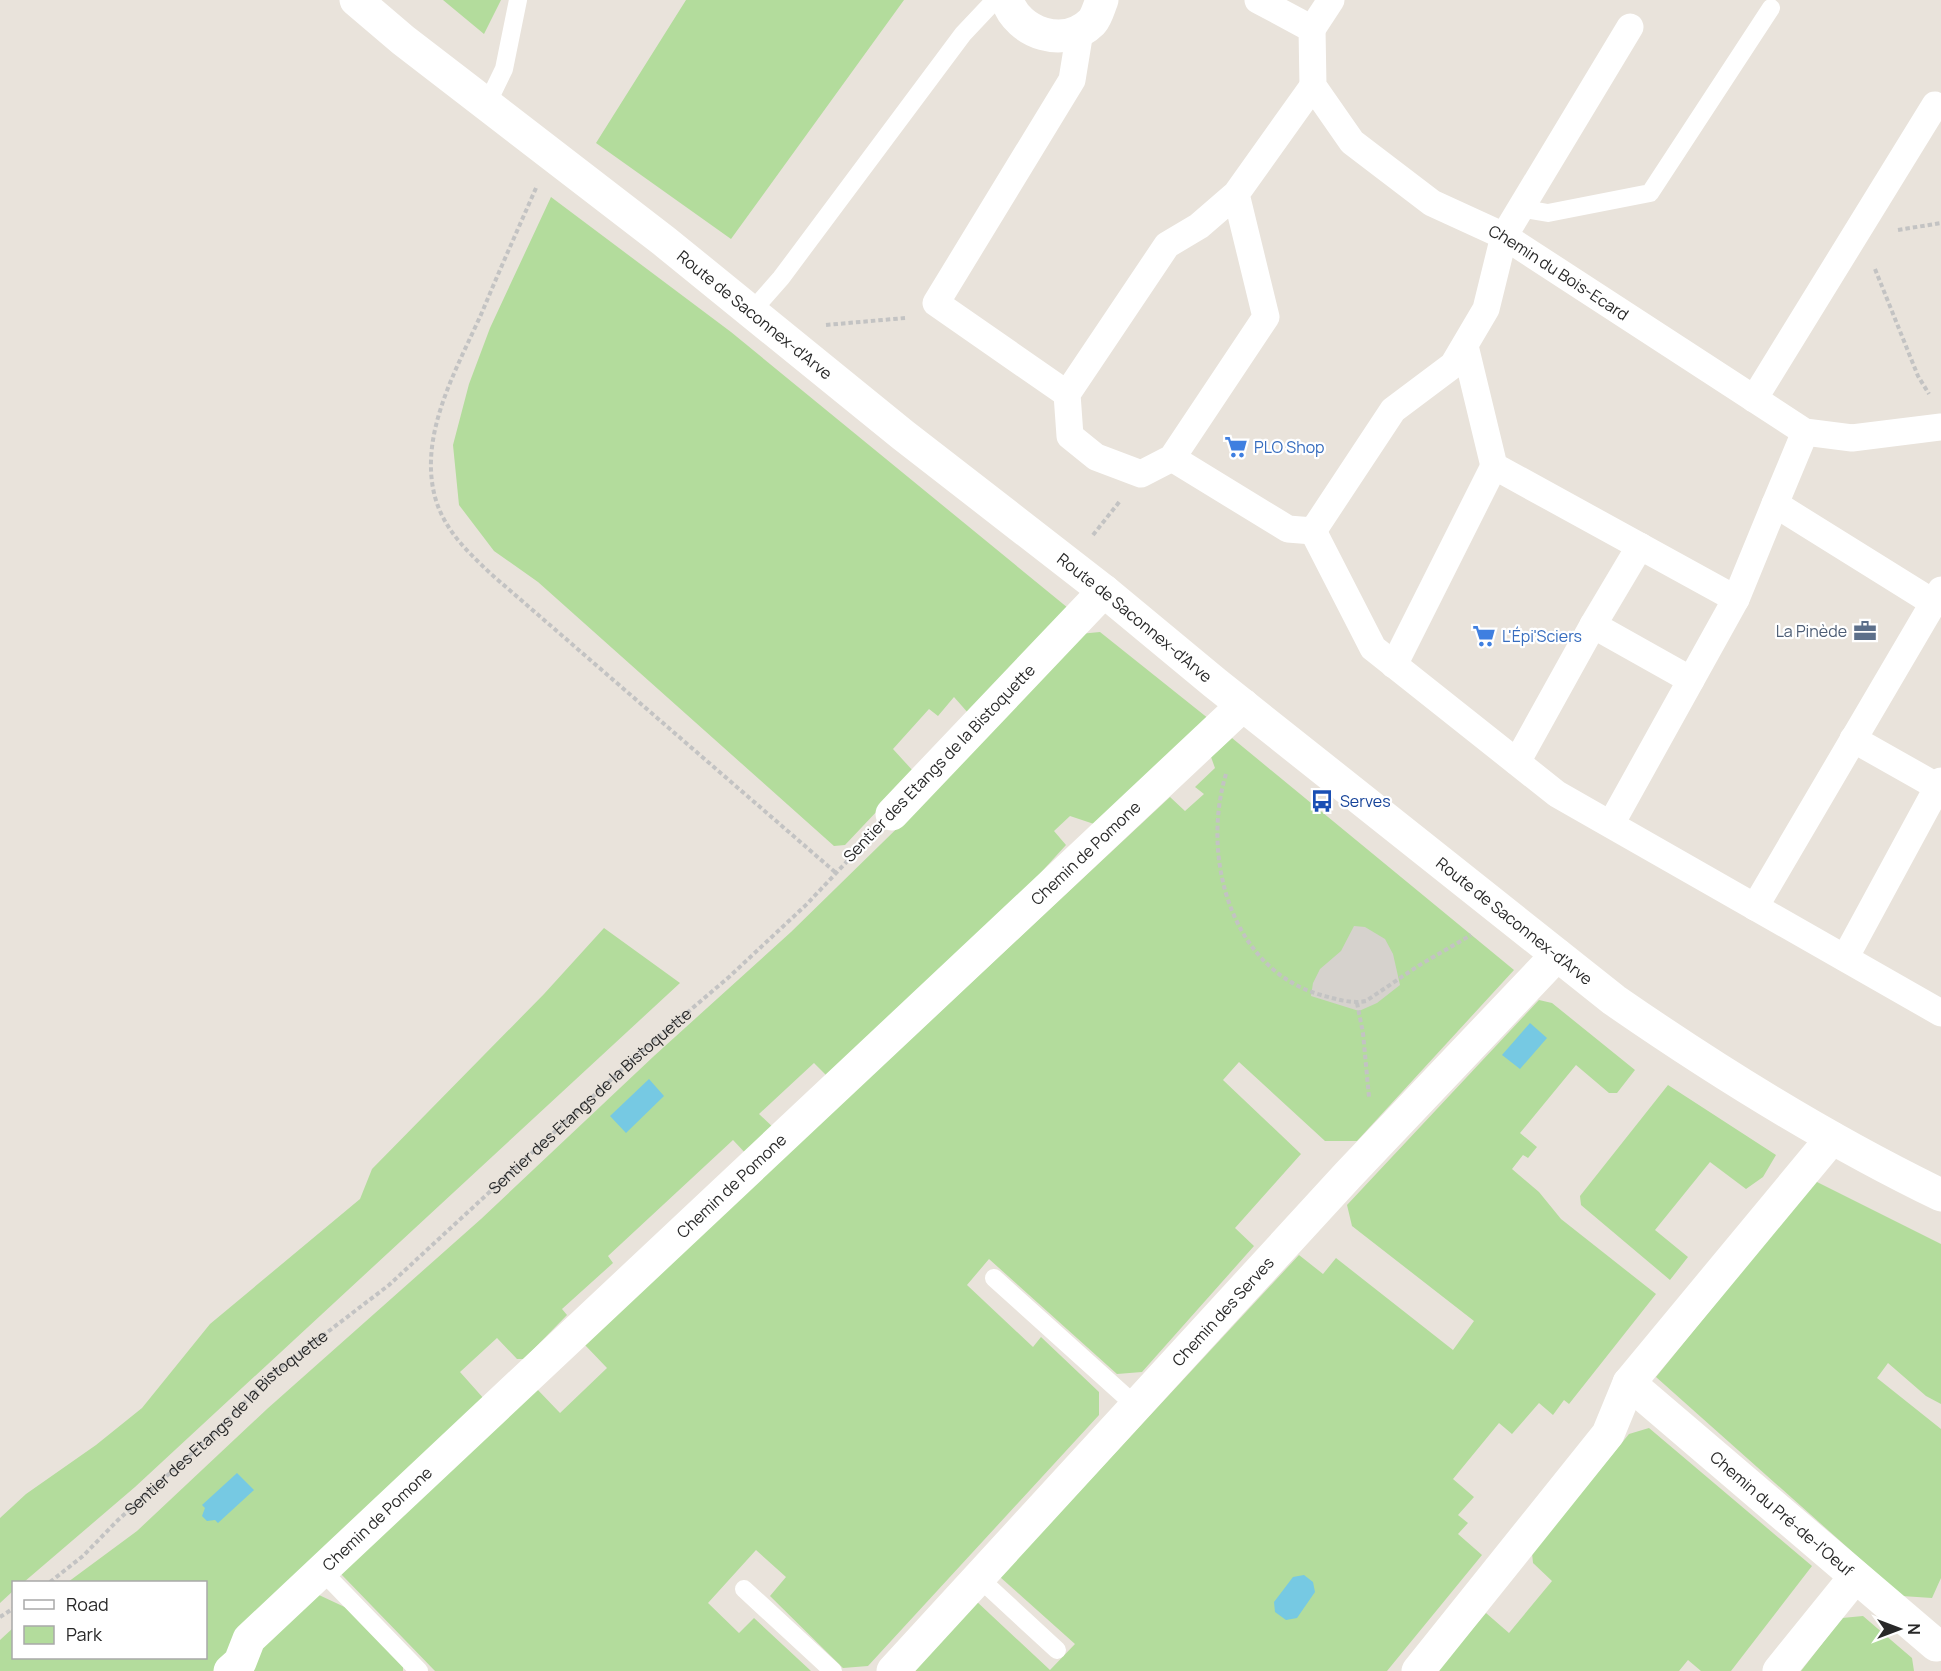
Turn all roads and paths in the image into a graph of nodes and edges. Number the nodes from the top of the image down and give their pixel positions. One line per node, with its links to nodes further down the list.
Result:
1 (356, 0): 13 (street, Route de Saconnex-d'Arve)
2 (518, 0): 13 (lane)
3 (994, 0): 21 (lane)
4 (1007, 0): 11 (street)
5 (1101, 0): 11 (street)
6 (1258, 0): 10 (street)
7 (1331, 0): 10 (street)
8 (1771, 8): 17 (lane)
9 (1630, 27): 17 (street)
10 (1312, 29): 12 (street)
11 (1080, 31): 20 (street)
12 (1312, 87): 16 (street); 19 (street, Chemin du Bois-Ecard)
13 (487, 104): 15 (street, Route de Saconnex-d'Arve)
14 (1935, 105): 18 (street)
15 (551, 154): 21 (street, Route de Saconnex-d'Arve); 48 (path)
16 (1236, 194): 23 (street); 28 (street)
17 (1519, 208): 19 (street)
18 (1859, 228): 24 (path); 25 (street)
19 (1504, 236): 22 (street); 25 (street, Chemin du Bois-Ecard)
20 (936, 303): 21 (path); 23 (street)
21 (763, 321): 34 (street, Route de Saconnex-d'Arve)
22 (1465, 346): 29 (street); 32 (street)
23 (1067, 394): 30 (street)
24 (1930, 395)
25 (1754, 399): 27 (street, Chemin du Bois-Ecard)
26 (1941, 427): 27 (street, Chemin du Bois-Ecard)
27 (1805, 432): 31 (street)
28 (1172, 458): 30 (street); 32 (street)
29 (1494, 466): 33 (street); 39 (street)
30 (1141, 474): 34 (path)
31 (1775, 504): 36 (street); 37 (street)
32 (1313, 531): 39 (street)
33 (1640, 546): 37 (street); 38 (street)
34 (1070, 564): 35 (street, Route de Saconnex-d'Arve)
35 (1104, 591): 41 (street, Route de Saconnex-d'Arve); 46 (street, Sentier des Etangs de la Bistoquette)
36 (1937, 596): 42 (street)
37 (1736, 599): 40 (street)
38 (1593, 626): 40 (street); 43 (street)
39 (1394, 664): 43 (street)
40 (1691, 680): 47 (street)
41 (1243, 705): 51 (street, Route de Saconnex-d'Arve); 61 (street, Chemin de Pomone)
42 (1854, 738): 45 (street); 49 (street)
43 (1517, 762): 47 (street)
44 (1229, 765): 53 (path)
45 (1940, 784): 52 (street)
46 (892, 814): 48 (path, Sentier des Etangs de la Bistoquette)
47 (1611, 824): 49 (street)
48 (835, 872): 64 (path, Sentier des Etangs de la Bistoquette)
49 (1755, 907): 52 (street)
50 (1475, 933): 53 (path)
51 (1557, 955): 55 (street, Chemin des Serves); 56 (street, Route de Saconnex-d'Arve)
52 (1845, 958): 54 (street)
53 (1358, 1003): 55 (path)
54 (1941, 1013)
55 (1388, 1132): 60 (street, Chemin des Serves)
56 (1832, 1138): 57 (street, Route de Saconnex-d'Arve); 59 (street)
57 (1941, 1195)
58 (994, 1278): 60 (lane)
59 (1629, 1383): 62 (street, Chemin du Pré-de-l'Oeuf); 72 (street)
60 (1136, 1406): 63 (street, Chemin des Serves)
61 (323, 1572): 68 (street, Chemin de Pomone); 69 (lane)
62 (1855, 1577): 66 (street, Chemin du Pré-de-l'Oeuf); 73 (street)
63 (979, 1578): 67 (lane); 71 (street, Chemin des Serves)
64 (51, 1581)
65 (744, 1589): 70 (lane)
66 (1936, 1648)
67 (1057, 1650)
68 (230, 1671)
69 (419, 1671)
70 (833, 1671)
71 (893, 1671)
72 (1418, 1671)
73 (1779, 1671)

